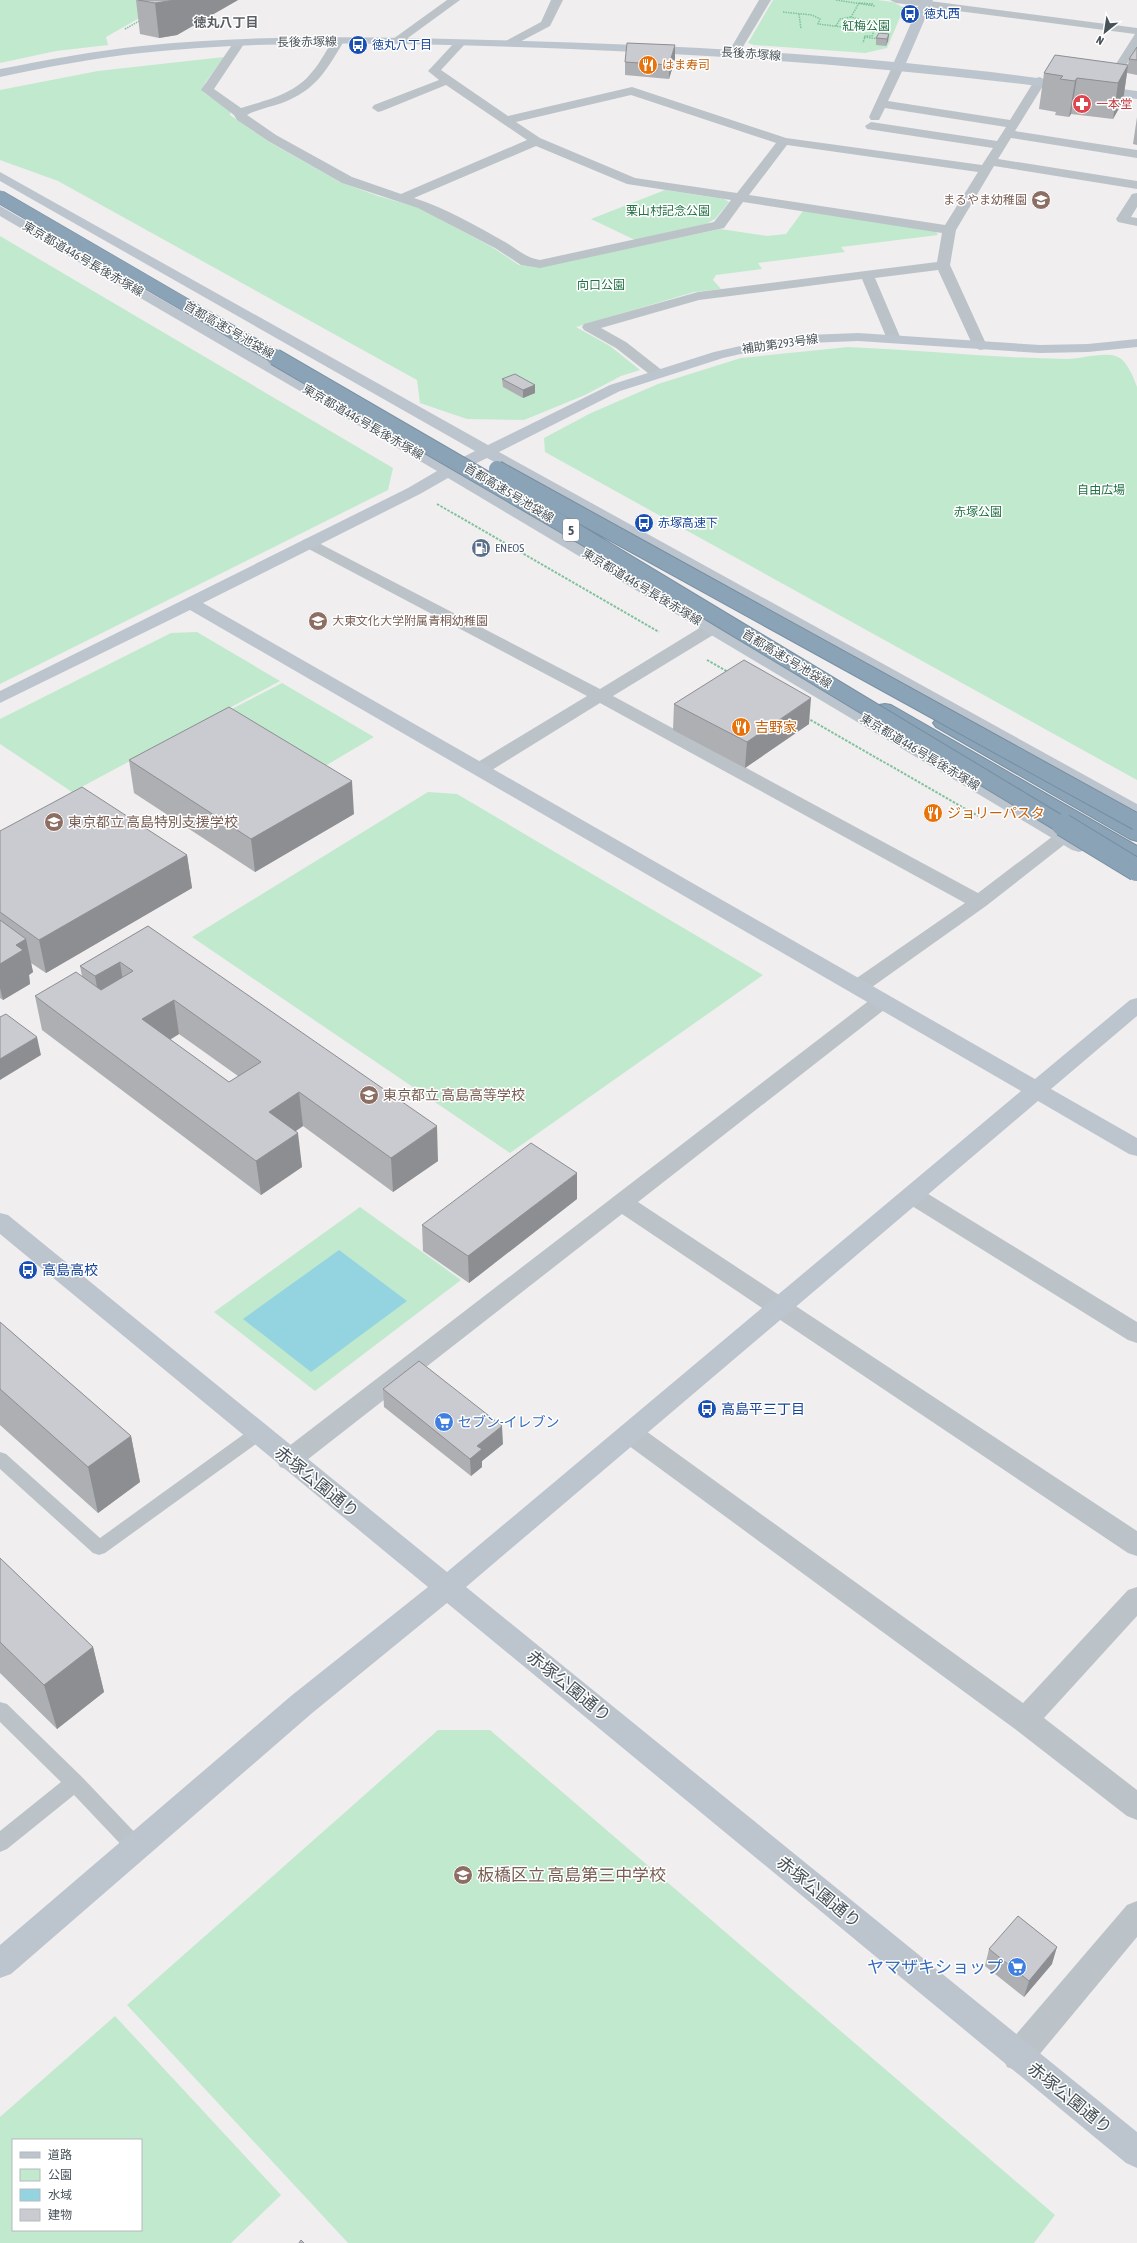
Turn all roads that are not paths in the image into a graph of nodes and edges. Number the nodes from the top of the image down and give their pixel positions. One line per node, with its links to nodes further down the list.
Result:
1 (454, 0): 9 (street)
2 (557, 0): 12 (street)
3 (765, 0): 14 (street)
4 (896, 0): 5 (street)
5 (926, 2): 6 (street); 15 (main road)
6 (1137, 31)
7 (1137, 37): 20 (street)
8 (338, 41): 9 (main road, 長後赤塚線); 11 (main road, 長後赤塚線); 24 (street)
9 (397, 41): 10 (main road, 長後赤塚線)
10 (460, 43): 12 (main road, 長後赤塚線); 18 (street)
11 (238, 44): 13 (main road, 長後赤塚線); 24 (street)
12 (508, 44): 14 (main road, 長後赤塚線)
13 (219, 46): 16 (main road, 長後赤塚線); 17 (main road, 長後赤塚線)
14 (734, 53): 15 (main road, 長後赤塚線)
15 (899, 65): 19 (main road, 長後赤塚線); 22 (street)
16 (0, 73)
17 (0, 80)
18 (448, 80): 23 (street); 25 (street)
19 (1040, 82): 20 (main road, 長後赤塚線); 27 (street)
20 (1105, 90): 21 (main road, 長後赤塚線)
21 (1137, 95)
22 (881, 104): 26 (street); 27 (street)
23 (378, 108)
24 (240, 113): 39 (street)
25 (506, 120): 28 (street); 29 (street)
26 (871, 126): 30 (street); 31 (street)
27 (1011, 129): 30 (street); 32 (street)
28 (536, 141): 39 (street); 40 (street)
29 (784, 141): 31 (street); 40 (street)
30 (1000, 145): 33 (street)
31 (859, 152): 33 (street)
32 (1137, 154)
33 (987, 165): 35 (street); 43 (street)
34 (0, 176): 50 (main road)
35 (1137, 185)
36 (0, 186): 52 (highway, 首都高速5号池袋線 / 5, bridge)
37 (0, 197): 53 (highway, 首都高速5号池袋線 / 5, bridge)
38 (1137, 197): 42 (street)
39 (402, 198): 40 (street)
40 (741, 198): 43 (street)
41 (0, 210): 51 (main road, 東京都道446号長後赤塚線)
42 (1137, 222)
43 (949, 230): 44 (street)
44 (943, 265): 45 (street); 48 (street)
45 (867, 275): 46 (street); 49 (street)
46 (894, 339): 48 (main road, 補助第293号線); 49 (main road, 補助第293号線)
47 (1137, 343): 48 (main road, 補助第293号線)
48 (980, 346)
49 (658, 374): 50 (main road, 補助第293号線)
50 (488, 452): 51 (main road, 補助第293号線); 62 (main road)
51 (448, 471): 54 (main road, 補助第293号線); 56 (main road, 東京都道446号長後赤塚線)
52 (579, 514): 63 (highway, 首都高速5号池袋線 / 5, bridge); 64 (highway, bridge)
53 (560, 523): 66 (highway, bridge); 67 (highway, 首都高速5号池袋線 / 5, bridge)
54 (309, 542): 55 (main road, 補助第293号線); 58 (street)
55 (189, 602): 59 (main road, 補助第293号線); 61 (main road)
56 (712, 628): 57 (main road, 東京都道446号長後赤塚線); 58 (street)
57 (816, 690): 60 (lane); 65 (main road, 東京都道446号長後赤塚線)
58 (600, 696): 61 (street); 69 (street)
59 (0, 698)
60 (789, 707)
61 (480, 769): 70 (main road)
62 (1137, 812)
63 (1137, 822)
64 (1137, 835)
65 (1064, 837): 68 (main road, 東京都道446号長後赤塚線); 69 (street)
66 (1137, 854)
67 (1137, 870)
68 (1137, 880)
69 (979, 902): 70 (street)
70 (858, 987): 71 (main road)
71 (882, 1001): 73 (main road); 76 (street)
72 (1137, 1004): 73 (main road)
73 (1037, 1091): 74 (main road); 75 (main road)
74 (1137, 1148)
75 (912, 1195): 78 (main road); 79 (street)
76 (622, 1203): 78 (street); 83 (street)
77 (0, 1222): 81 (main road, 赤塚公園通り)
78 (780, 1308): 80 (main road); 84 (street)
79 (1137, 1334)
80 (630, 1433): 85 (main road); 88 (street)
81 (257, 1434): 82 (lane); 83 (main road, 赤塚公園通り)
82 (0, 1459)
83 (289, 1460): 85 (main road, 赤塚公園通り)
84 (1137, 1545)
85 (448, 1587): 92 (main road); 95 (main road, 赤塚公園通り)
86 (1137, 1598): 88 (street)
87 (0, 1710): 89 (lane)
88 (1025, 1720): 90 (street)
89 (74, 1783): 91 (lane); 92 (lane)
90 (1137, 1807)
91 (0, 1843)
92 (136, 1847): 94 (main road)
93 (1137, 1916): 95 (street)
94 (0, 1964)
95 (1018, 2056): 96 (main road, 赤塚公園通り)
96 (1137, 2152)

